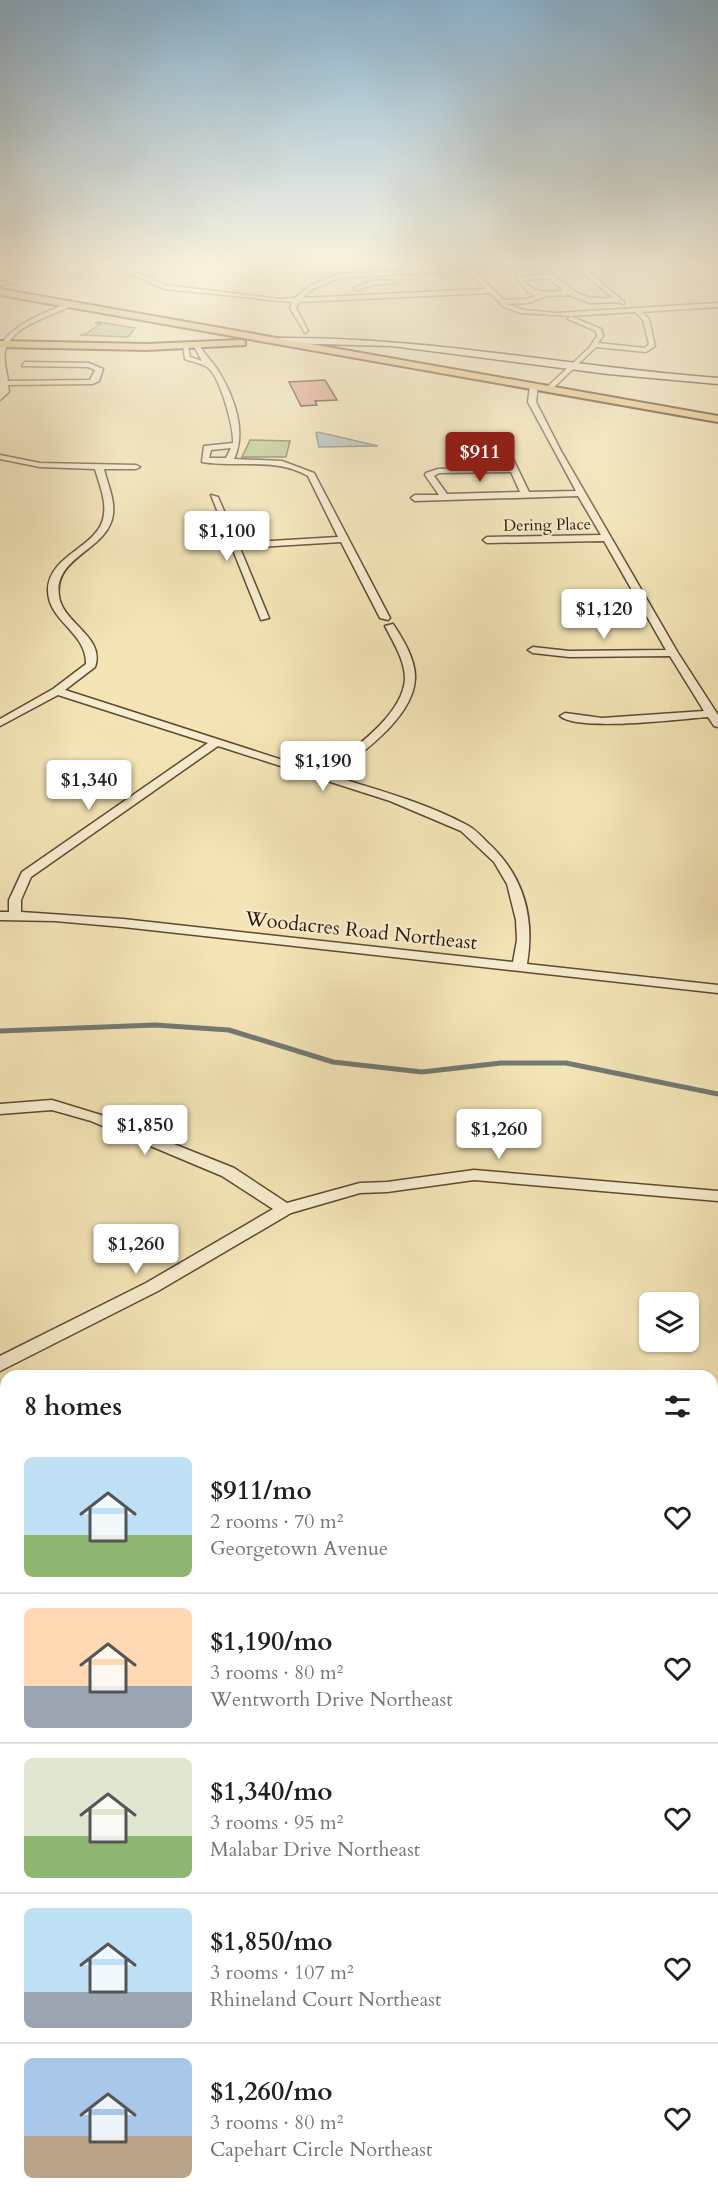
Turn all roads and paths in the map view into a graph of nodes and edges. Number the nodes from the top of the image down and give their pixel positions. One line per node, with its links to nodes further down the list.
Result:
1 (3, 367): 10 (street)
2 (55, 367): 8 (street)
3 (94, 367): 8 (street)
4 (209, 367): 15 (street)
5 (426, 367): 11 (main road)
6 (572, 367): 12 (street)
7 (599, 367): 9 (main road)
8 (48, 381): 10 (street)
9 (718, 381)
10 (4, 383): 13 (street)
11 (534, 386): 12 (main road); 22 (street)
12 (550, 389): 14 (main road)
13 (0, 398)
14 (718, 420)
15 (235, 445): 18 (street); 18 (street)
16 (0, 456): 19 (street)
17 (508, 457): 21 (street)
18 (229, 461): 28 (street)
19 (99, 467): 20 (street); 34 (street)
20 (136, 467)
21 (514, 469): 23 (street); 25 (street)
22 (582, 493): 23 (street); 27 (street)
23 (526, 495): 25 (street)
24 (214, 497): 30 (street)
25 (445, 497): 26 (street)
26 (415, 498)
27 (607, 538): 29 (street, Dering Place); 33 (street)
28 (342, 539): 30 (street); 40 (street)
29 (487, 540)
30 (235, 546): 31 (street)
31 (264, 618)
32 (534, 651): 33 (street)
33 (673, 652): 35 (street)
34 (57, 691): 37 (street); 39 (street)
35 (710, 714): 36 (street); 38 (street)
36 (565, 716)
37 (0, 723)
38 (718, 724)
39 (218, 741): 40 (street); 41 (street)
40 (325, 777): 43 (street)
41 (15, 915): 42 (street, Woodacres Road Northeast); 43 (street, Woodacres Road Northeast)
42 (0, 916)
43 (519, 968): 44 (street, Woodacres Road Northeast)
44 (718, 989)
45 (0, 1109): 47 (street)
46 (718, 1196): 47 (street)
47 (285, 1209): 48 (street)
48 (0, 1365)

